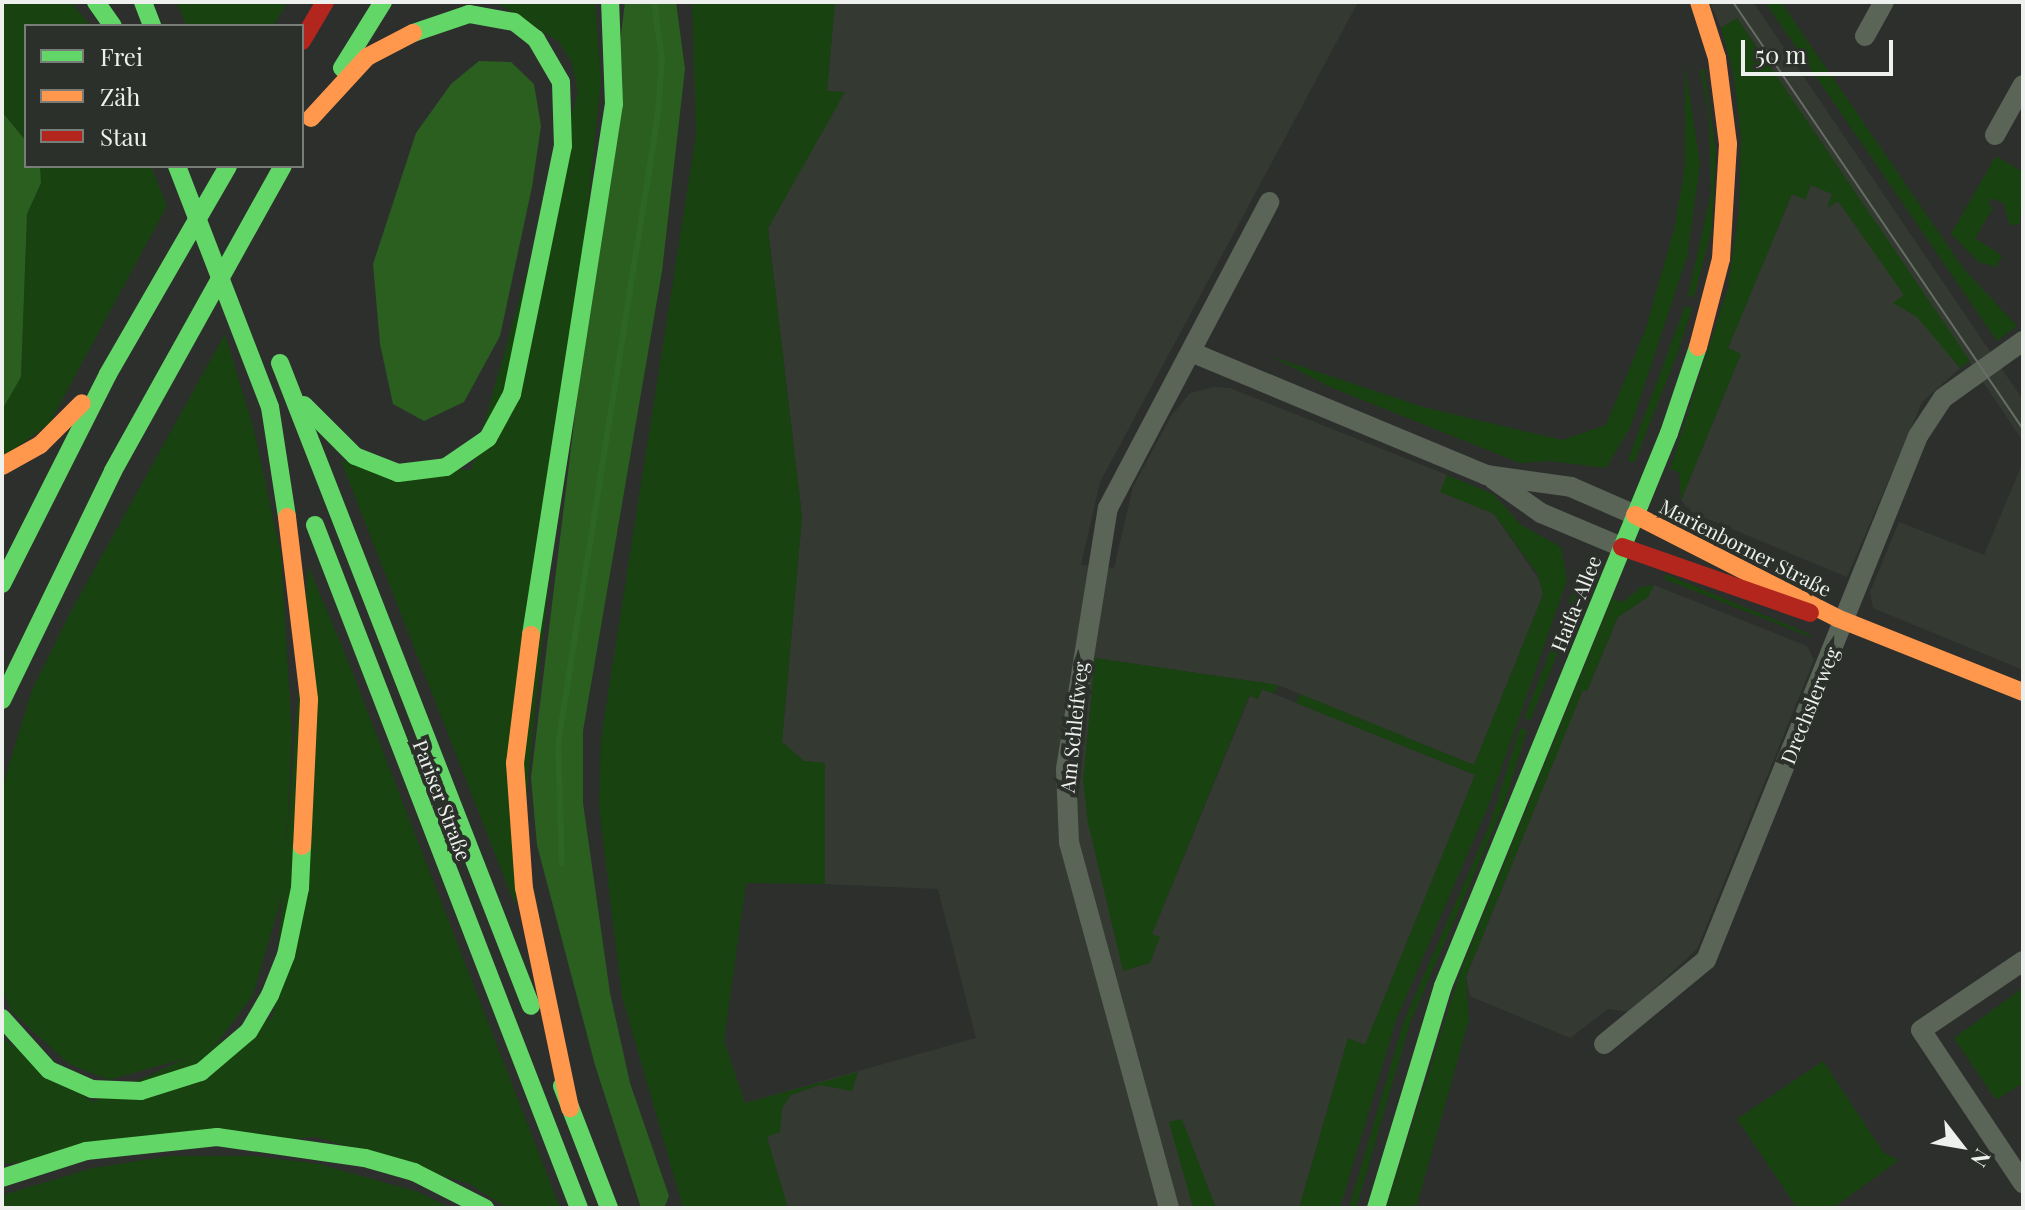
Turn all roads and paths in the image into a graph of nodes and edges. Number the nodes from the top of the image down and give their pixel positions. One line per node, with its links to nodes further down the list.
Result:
1 (96, 2): 9 (main road)
2 (114, 2): 10 (main road)
3 (143, 2): 11 (main road)
4 (325, 2): 13 (main road)
5 (383, 2): 15 (main road)
6 (610, 2): 41 (main road)
7 (1699, 2): 31 (main road, Haifa-Allee)
8 (1884, 2): 12 (street)
9 (112, 24)
10 (122, 24)
11 (151, 24)
12 (1865, 36)
13 (304, 38)
14 (2023, 85): 16 (street)
15 (306, 126): 27 (main road)
16 (1995, 135)
17 (178, 168): 28 (main road)
18 (207, 168): 22 (main road)
19 (227, 168): 26 (main road)
20 (282, 168): 35 (main road)
21 (1269, 202): 25 (street, Am Schleifweg)
22 (246, 270)
23 (2023, 341): 34 (street, Drechslerweg)
24 (274, 344): 27 (main road)
25 (1191, 352): 30 (street); 47 (street, Am Schleifweg)
26 (108, 374): 29 (main road); 33 (main road)
27 (289, 388): 41 (main road)
28 (270, 407): 39 (main road); 45 (main road, Pariser Straße)
29 (2, 466)
30 (1486, 475): 31 (street); 32 (street)
31 (1635, 515): 32 (main road, Haifa-Allee); 34 (main road, Marienborner Straße)
32 (1622, 547): 34 (main road, Marienborner Straße); 48 (main road, Haifa-Allee)
33 (2, 584)
34 (1840, 620): 36 (main road, Marienborner Straße); 40 (street, Drechslerweg)
35 (6, 691): 37 (main road)
36 (2023, 692)
37 (2, 714)
38 (2023, 961): 43 (street)
39 (2, 1018)
40 (1604, 1044)
41 (570, 1108): 46 (main road)
42 (2, 1178): 44 (main road)
43 (2023, 1183)
44 (485, 1208)
45 (579, 1208)
46 (609, 1208)
47 (1169, 1208)
48 (1376, 1208)

